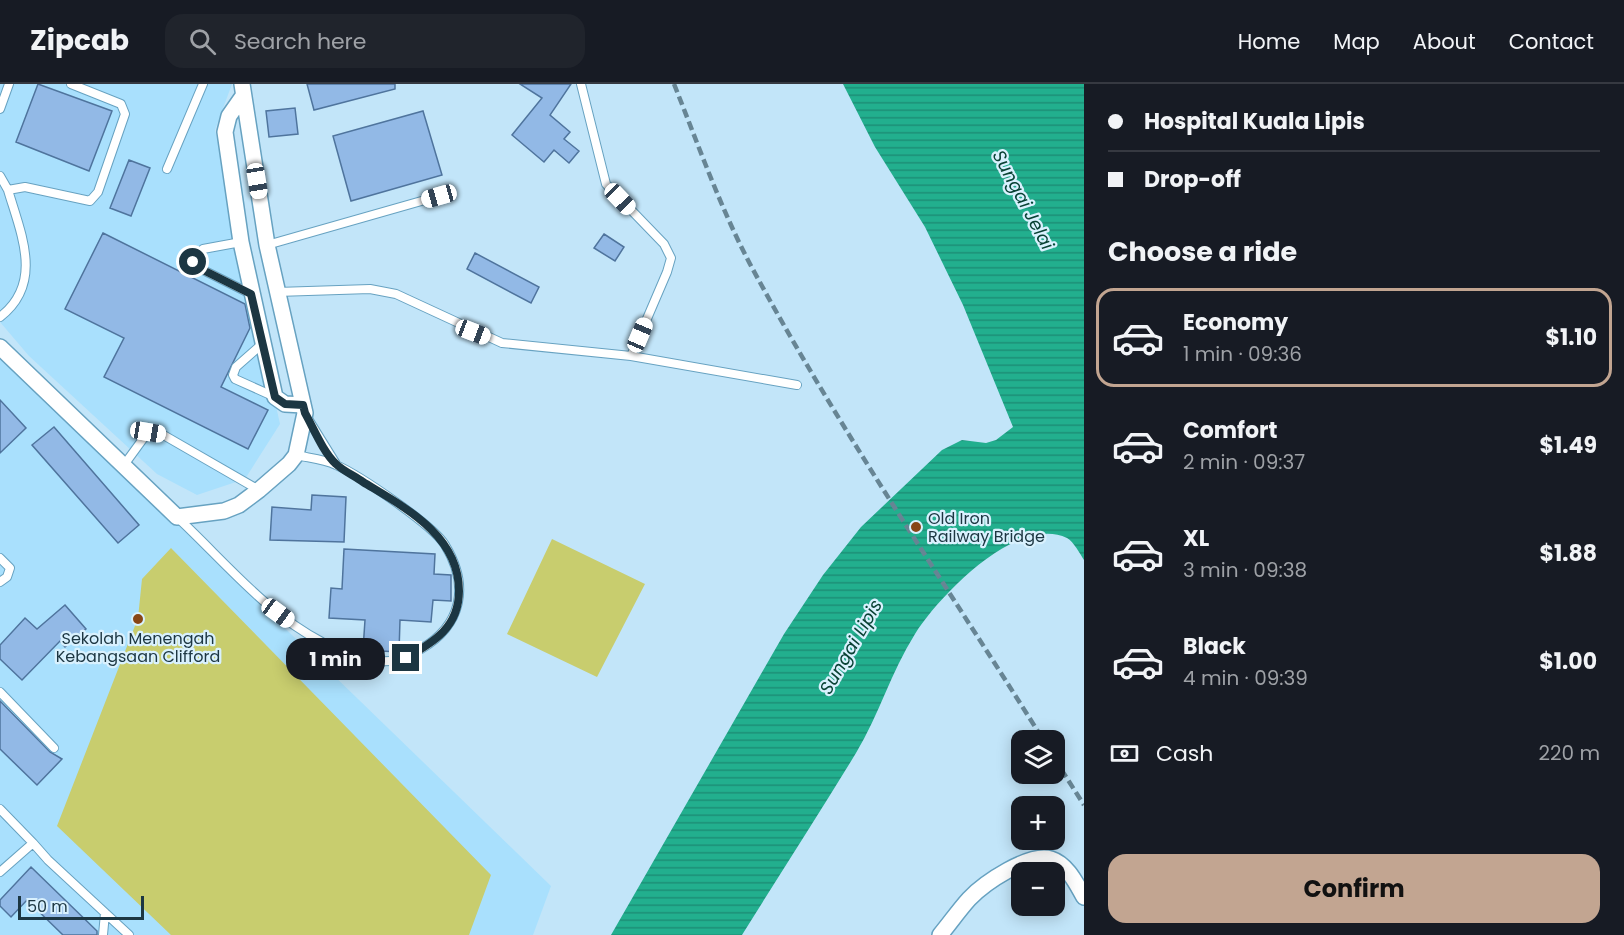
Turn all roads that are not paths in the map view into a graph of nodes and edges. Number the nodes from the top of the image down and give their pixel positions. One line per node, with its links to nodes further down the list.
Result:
1 (9, 84): 6 (lane)
2 (71, 84): 9 (lane)
3 (203, 84): 7 (lane)
4 (581, 84): 18 (lane)
5 (242, 90): 11 (street); 12 (street)
6 (0, 109)
7 (167, 169)
8 (0, 176): 9 (lane)
9 (8, 190): 15 (lane)
10 (439, 196): 12 (lane)
11 (241, 242): 14 (street); 14 (lane)
12 (267, 245): 13 (street)
13 (277, 292): 18 (lane); 21 (street)
14 (251, 294): 16 (street)
15 (0, 317)
16 (262, 344): 20 (street); 20 (lane)
17 (0, 348): 24 (street)
18 (631, 356): 19 (lane)
19 (797, 385)
20 (275, 397): 21 (street)
21 (304, 409): 22 (street); 23 (lane)
22 (296, 455): 23 (lane); 25 (street)
23 (336, 464): 26 (lane)
24 (124, 465): 25 (lane); 26 (street)
25 (259, 490): 26 (street)
26 (177, 517)
27 (0, 558): 28 (lane)
28 (0, 582)
29 (0, 692): 30 (lane)
30 (54, 748)
31 (0, 809): 32 (lane)
32 (33, 843): 33 (lane); 35 (lane)
33 (0, 873)
34 (1084, 897): 38 (street)
35 (105, 913): 36 (lane); 37 (lane)
36 (103, 935)
37 (129, 935)
38 (940, 935)

